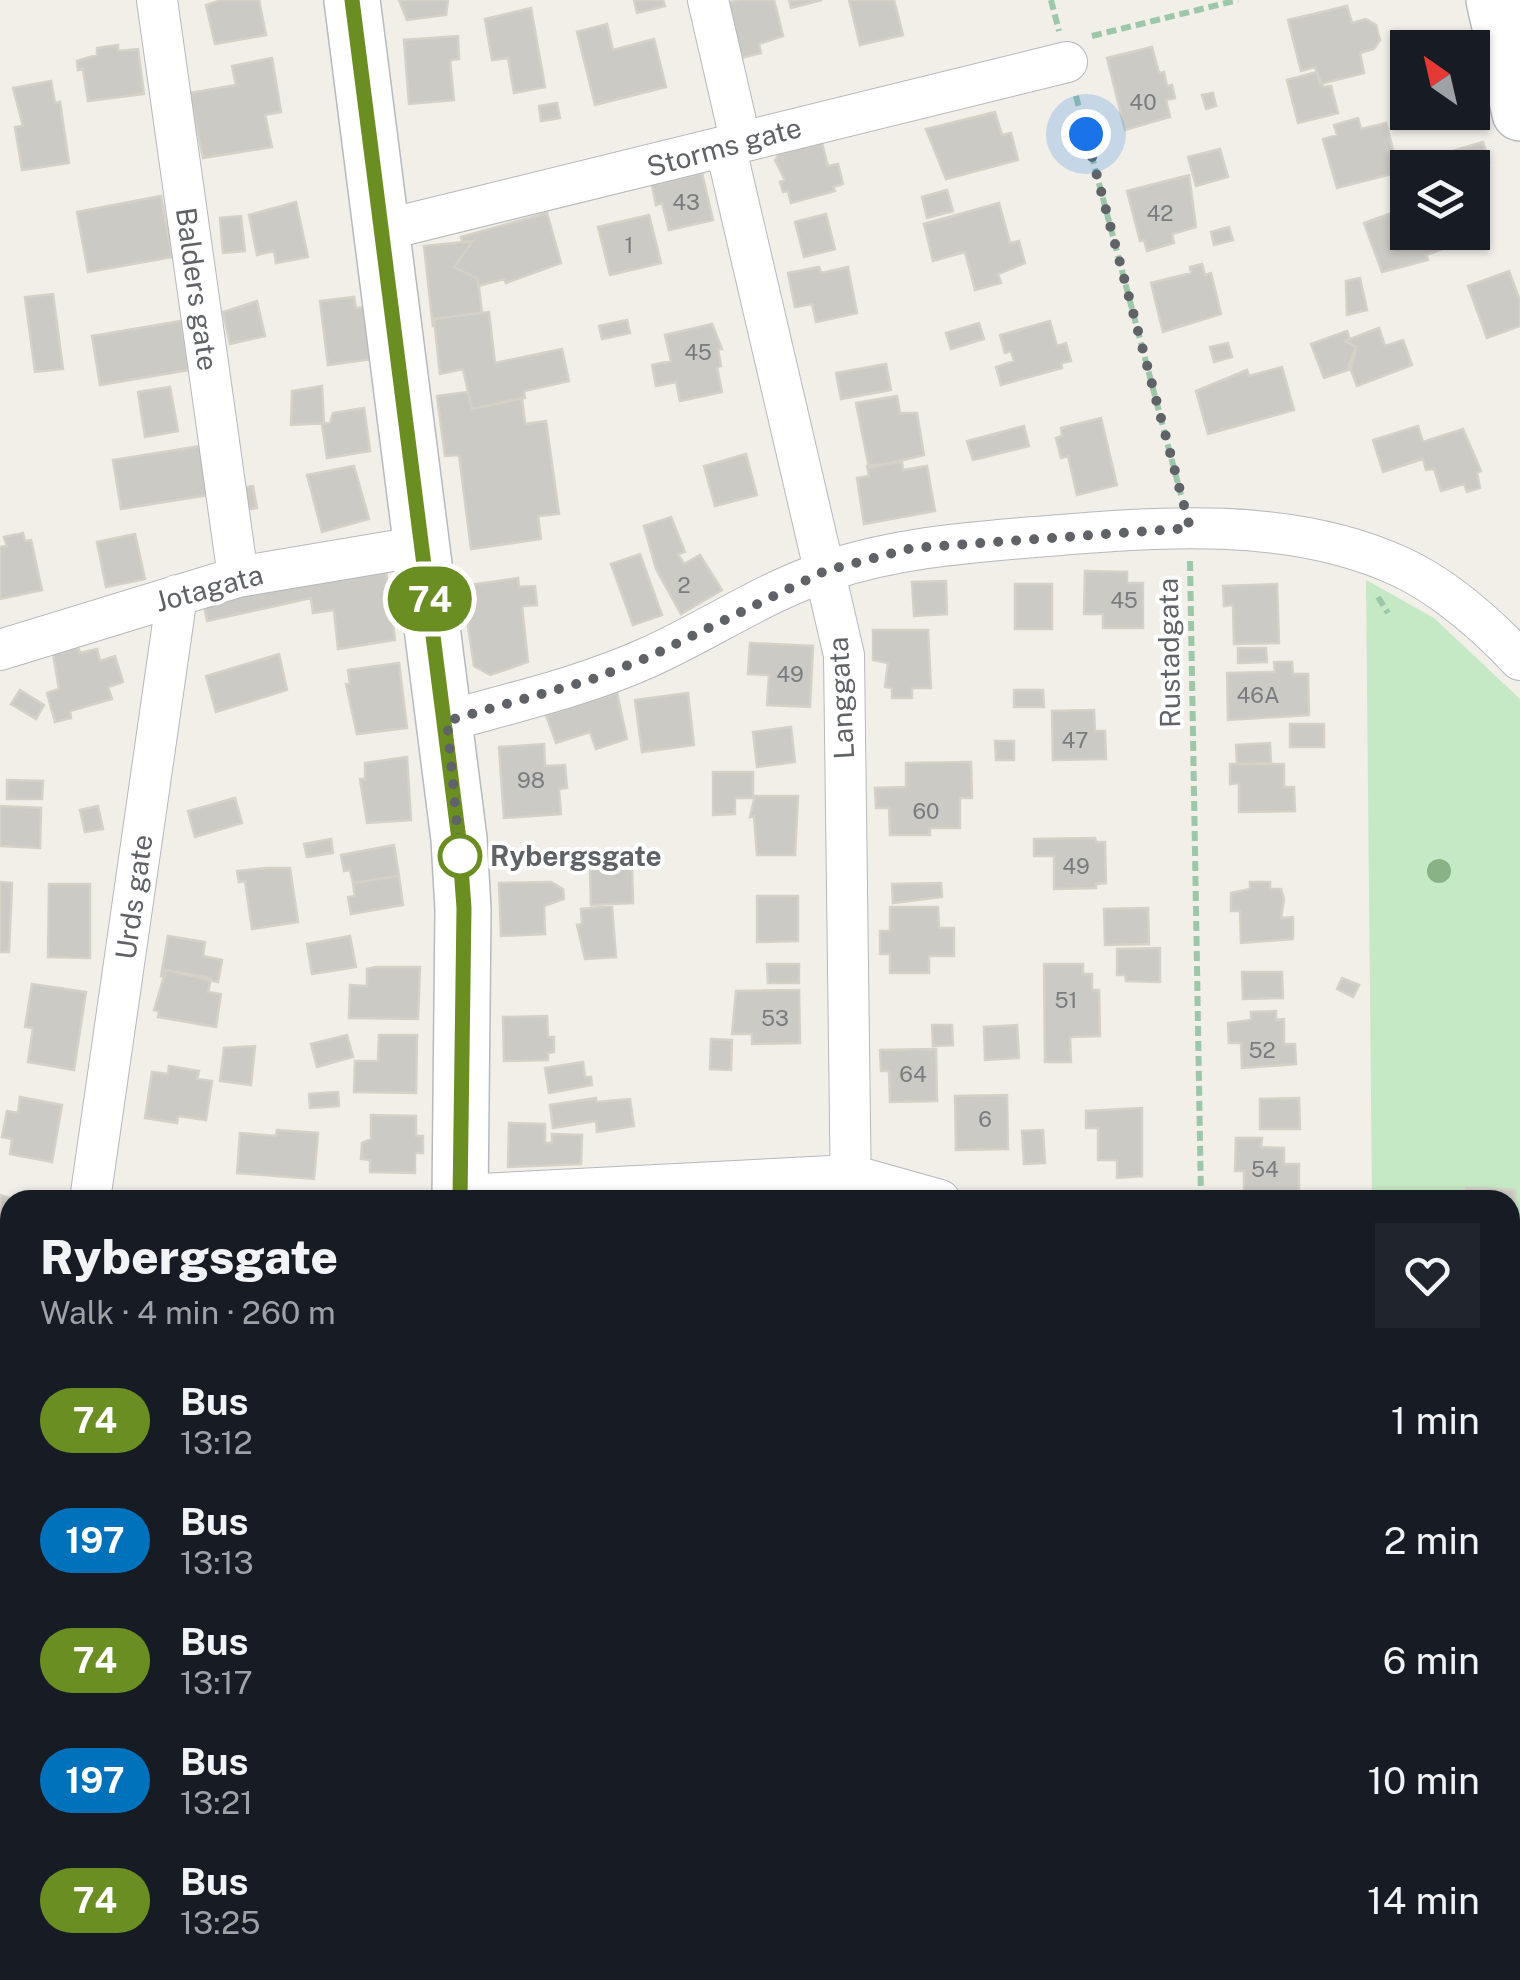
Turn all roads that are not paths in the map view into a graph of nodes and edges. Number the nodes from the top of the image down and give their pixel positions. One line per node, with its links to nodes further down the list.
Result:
1 (157, 0): 11 (street, Balders gate)
2 (352, 0): 8 (main road)
3 (708, 0): 7 (street, Langgata)
4 (1494, 0): 6 (main road)
5 (1074, 51): 7 (street, Storms gate)
6 (1520, 113)
7 (733, 144): 8 (street, Storms gate); 10 (street, Langgata)
8 (380, 231): 9 (main road)
9 (422, 546): 11 (street, Jotagata); 15 (main road)
10 (825, 571): 14 (street); 15 (street); 16 (street, Langgata)
11 (238, 578): 12 (street, Jotagata)
12 (178, 595): 13 (street, Jotagata); 17 (street, Urds gate)
13 (0, 650)
14 (1516, 652)
15 (447, 721): 18 (main road)
16 (851, 1188): 19 (street)
17 (91, 1190)
18 (460, 1190)
19 (764, 1190)

